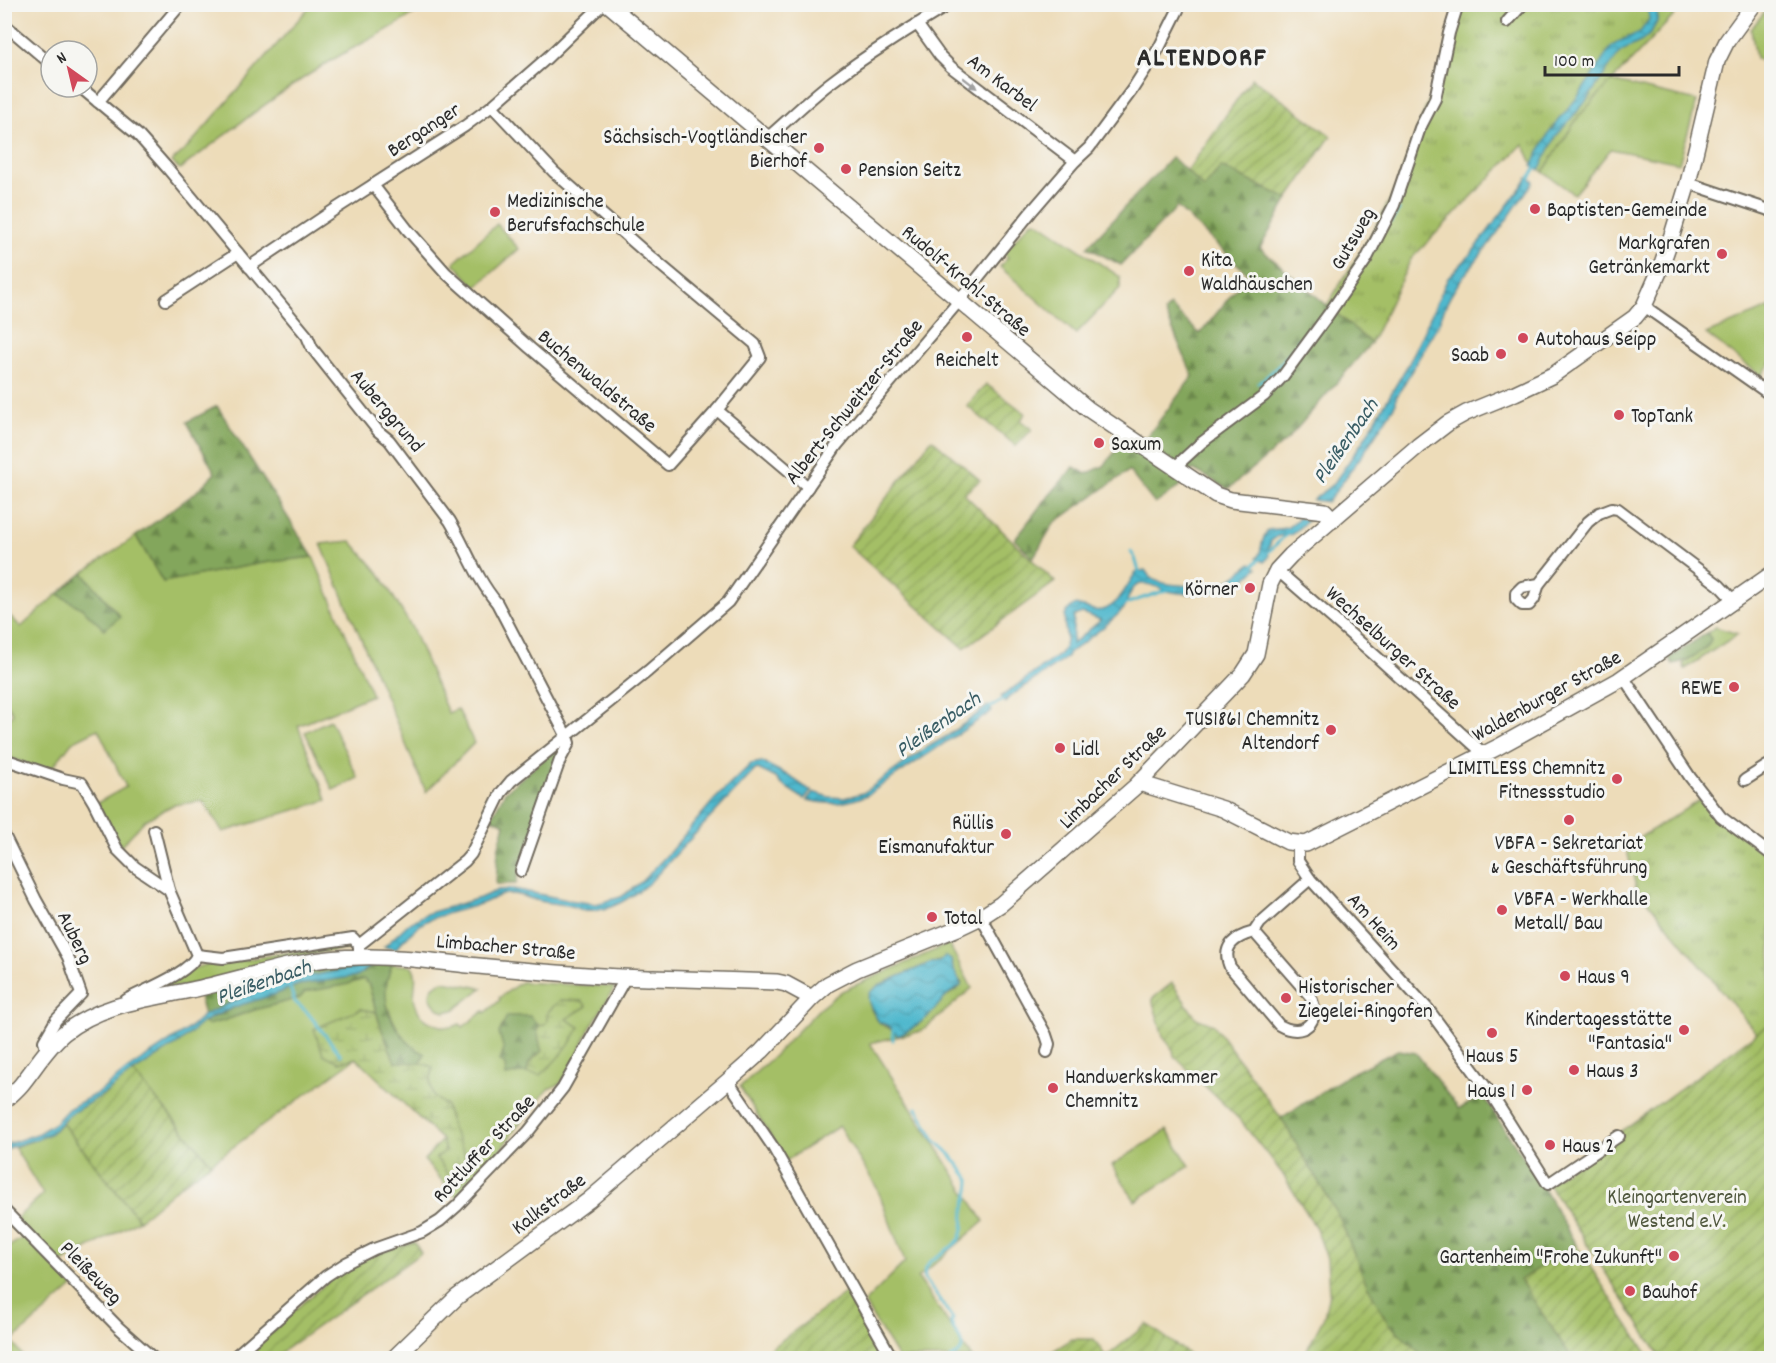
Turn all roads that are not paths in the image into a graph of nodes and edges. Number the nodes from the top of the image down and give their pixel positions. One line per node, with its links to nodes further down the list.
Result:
1 (181, 4): 14 (street)
2 (603, 4): 15 (street, Berganger)
3 (608, 4): 16 (street, Rudolf-Krahl-Straße)
4 (950, 4): 11 (street)
5 (1181, 4): 17 (street, Albert-Schweitzer-Straße)
6 (1458, 4): 28 (street, Gutsweg)
7 (1523, 4): 9 (street)
8 (1754, 4): 18 (street, Limbacher Straße)
9 (1507, 22)
10 (4, 24): 12 (street)
11 (917, 24): 16 (street); 17 (street, Am Karbel, one-way to 17)
12 (39, 54)
13 (94, 99): 14 (street, Auberggrund)
14 (98, 102): 21 (street, Auberggrund)
15 (492, 106): 19 (street, Berganger); 27 (street)
16 (767, 138): 24 (street, Rudolf-Krahl-Straße)
17 (1075, 161): 24 (street, Albert-Schweitzer-Straße)
18 (1688, 183): 20 (street); 25 (street, Limbacher Straße)
19 (373, 185): 22 (street, Berganger); 27 (street, Buchenwaldstraße)
20 (1772, 211)
21 (238, 253): 22 (street, Auberggrund); 23 (street)
22 (249, 267): 36 (street, Auberggrund)
23 (166, 300)
24 (959, 301): 28 (street, Rudolf-Krahl-Straße); 29 (street, Albert-Schweitzer-Straße)
25 (1644, 306): 26 (street); 30 (street, Limbacher Straße)
26 (1772, 396)
27 (717, 410): 29 (street)
28 (1174, 468): 30 (street, Rudolf-Krahl-Straße)
29 (808, 486): 36 (street, Albert-Schweitzer-Straße)
30 (1329, 516): 31 (street, Limbacher Straße)
31 (1277, 570): 37 (street, Wechselburger Straße); 41 (street, Limbacher Straße)
32 (1772, 574): 34 (street, Waldenburger Straße)
33 (1539, 584): 34 (street)
34 (1734, 601): 35 (street, Waldenburger Straße)
35 (1624, 678): 37 (street, Waldenburger Straße); 45 (street)
36 (567, 737): 46 (street); 51 (street)
37 (1484, 754): 44 (street, Waldenburger Straße)
38 (4, 759): 48 (street)
39 (1772, 766): 40 (street)
40 (1745, 780)
41 (1139, 783): 44 (street); 49 (street, Limbacher Straße)
42 (154, 830): 48 (street)
43 (4, 835): 56 (street, Auberg)
44 (1298, 844): 47 (street, Am Heim)
45 (1772, 855)
46 (521, 872)
47 (1310, 879): 50 (street); 60 (street, Am Heim)
48 (169, 890): 52 (street)
49 (981, 917): 54 (street, Limbacher Straße); 57 (street)
50 (1254, 932): 50 (street)
51 (359, 951): 52 (street, Limbacher Straße); 53 (street, Limbacher Straße); 55 (street, Limbacher Straße)
52 (197, 955): 55 (street, Limbacher Straße)
53 (626, 977): 54 (street, Limbacher Straße); 63 (street, Rottluffer Straße)
54 (812, 998): 58 (street, Kalkstraße)
55 (117, 1005): 56 (street, Limbacher Straße)
56 (46, 1050): 59 (street, Limbacher Straße)
57 (1047, 1052)
58 (728, 1081): 64 (street, Kalkstraße); 65 (street)
59 (4, 1101)
60 (1620, 1136)
61 (4, 1210): 62 (street, Pleißeweg)
62 (153, 1359)
63 (233, 1359)
64 (394, 1359)
65 (892, 1359)

